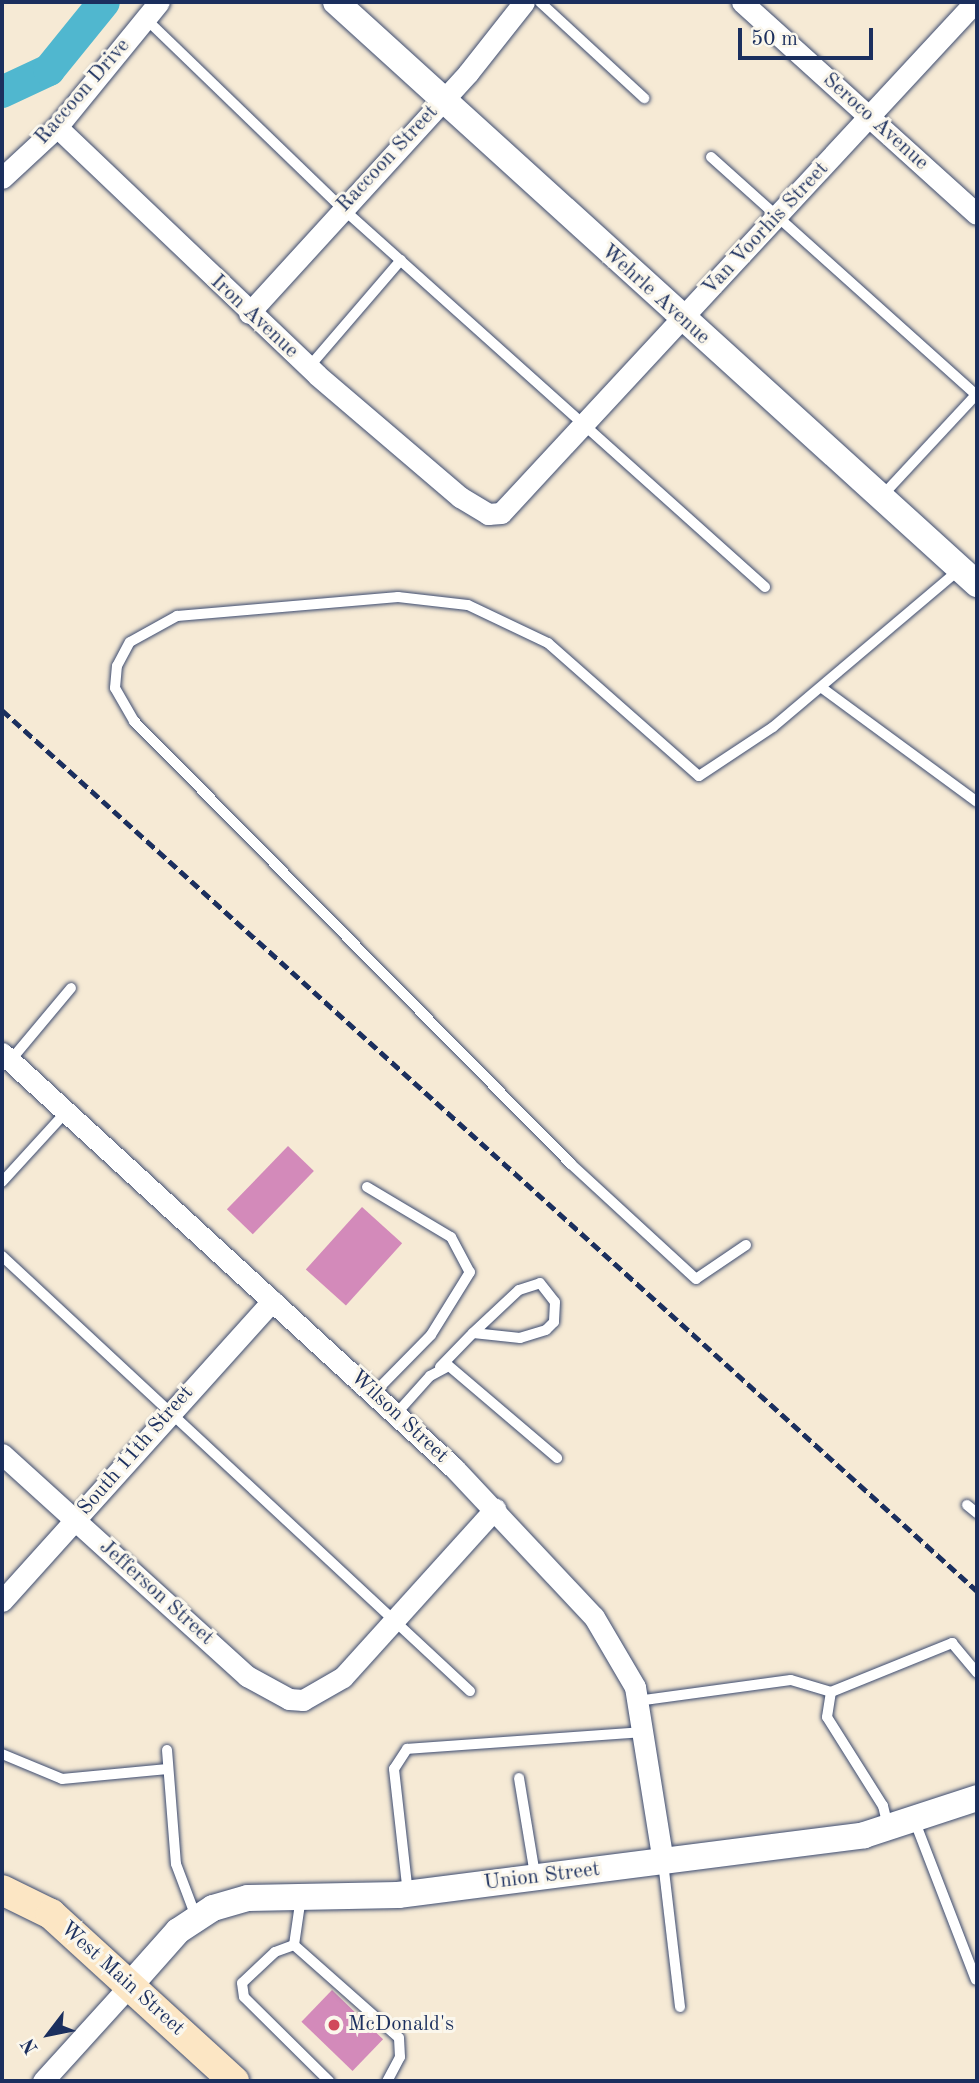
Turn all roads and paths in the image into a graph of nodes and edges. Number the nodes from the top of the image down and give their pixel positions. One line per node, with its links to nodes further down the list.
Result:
1 (336, 2): 8 (street, Wehrle Avenue)
2 (524, 2): 8 (street, Raccoon Street)
3 (540, 2): 7 (lane)
4 (742, 2): 9 (street, Seroco Avenue)
5 (152, 10): 10 (street, Raccoon Drive); 13 (lane)
6 (972, 13): 9 (street, Van Voorhis Street)
7 (644, 98)
8 (442, 100): 13 (street, Raccoon Street); 18 (street, Wehrle Avenue)
9 (868, 115): 14 (street, Seroco Avenue); 15 (street, Van Voorhis Street)
10 (57, 127): 12 (street, Raccoon Drive); 17 (street, Iron Avenue)
11 (711, 157): 15 (lane)
12 (2, 178)
13 (342, 208): 16 (lane); 17 (street, Raccoon Street)
14 (977, 214)
15 (779, 218): 18 (street, Van Voorhis Street); 20 (lane)
16 (401, 260): 19 (lane); 21 (lane)
17 (249, 313): 19 (street, Iron Avenue)
18 (682, 320): 21 (street, Van Voorhis Street); 23 (street, Wehrle Avenue)
19 (309, 367): 22 (street, Iron Avenue)
20 (977, 395): 23 (lane)
21 (585, 426): 22 (street, Van Voorhis Street); 25 (lane)
22 (460, 497)
23 (880, 498): 24 (street, Wehrle Avenue)
24 (969, 576): 26 (lane)
25 (765, 587)
26 (822, 688): 27 (lane); 33 (lane)
27 (977, 802)
28 (71, 988): 29 (lane)
29 (6, 1057): 30 (street, Wilson Street)
30 (65, 1113): 31 (lane); 35 (street, Wilson Street)
31 (2, 1182)
32 (367, 1187): 38 (lane)
33 (747, 1245)
34 (2, 1256): 39 (lane)
35 (272, 1301): 38 (street, Wilson Street); 39 (street, South 11th Street)
36 (472, 1333): 36 (lane); 37 (lane)
37 (440, 1367): 40 (lane); 42 (lane)
38 (373, 1394): 40 (street, Wilson Street)
39 (169, 1412): 46 (street, South 11th Street); 48 (lane)
40 (396, 1414): 44 (street, Wilson Street)
41 (2, 1454): 46 (street, Jefferson Street)
42 (557, 1458)
43 (967, 1505): 45 (lane)
44 (495, 1510): 48 (street, Jefferson Street); 52 (street, Wilson Street)
45 (977, 1513)
46 (75, 1520): 47 (street, South 11th Street); 48 (street, Jefferson Street)
47 (2, 1601)
48 (395, 1621): 50 (lane)
49 (977, 1673): 51 (lane)
50 (470, 1691)
51 (831, 1692): 52 (lane); 60 (lane)
52 (637, 1701): 53 (street, Wilson Street)
53 (642, 1732): 61 (street, Wilson Street); 64 (lane)
54 (167, 1750): 56 (lane)
55 (2, 1754): 56 (lane)
56 (168, 1769): 66 (lane)
57 (519, 1777): 62 (lane)
58 (977, 1798): 59 (street, Union Street)
59 (915, 1822): 60 (street, Union Street); 68 (lane)
60 (888, 1829): 61 (street, Union Street)
61 (663, 1862): 62 (street, Union Street); 70 (lane)
62 (536, 1878): 64 (street, Union Street)
63 (2, 1891): 69 (main road, West Main Street)
64 (408, 1894): 65 (street, Union Street)
65 (300, 1897): 66 (street, Union Street); 67 (lane)
66 (196, 1917): 69 (street, Union Street)
67 (294, 1945): 73 (lane); 74 (lane)
68 (976, 1980)
69 (131, 1984): 71 (street); 72 (main road, West Main Street)
70 (680, 2007)
71 (43, 2081)
72 (234, 2081)
73 (330, 2081)
74 (387, 2081)

